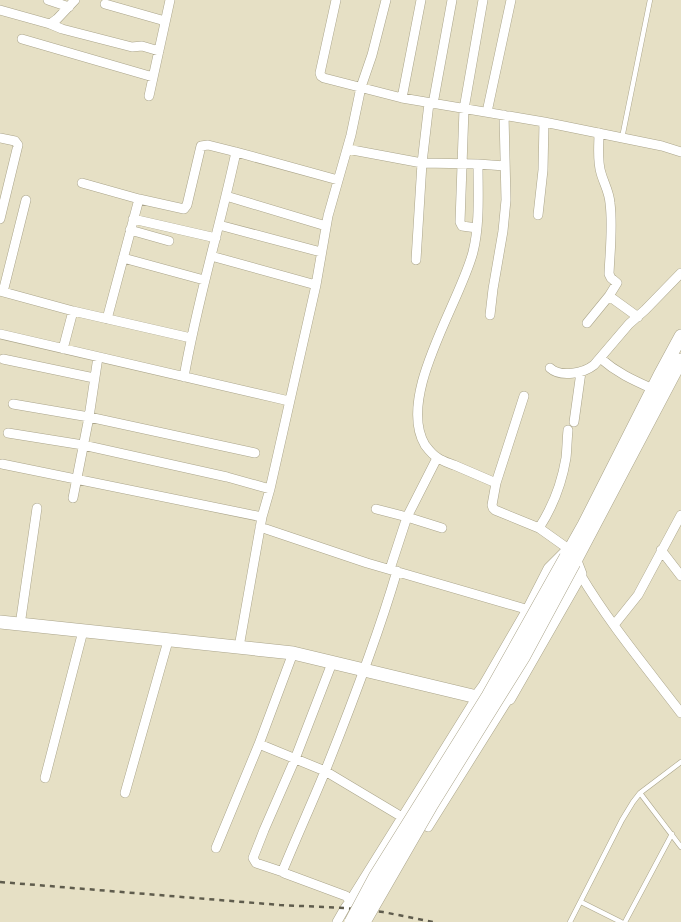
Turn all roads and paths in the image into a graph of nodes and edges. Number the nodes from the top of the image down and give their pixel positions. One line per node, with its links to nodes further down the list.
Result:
1 (48, 0): 10 (street)
2 (170, 0): 13 (street)
3 (336, 0): 18 (street)
4 (386, 0): 18 (street)
5 (421, 0): 20 (street)
6 (452, 0): 21 (street)
7 (483, 0): 22 (street)
8 (511, 0): 23 (street)
9 (650, 0): 28 (lane)
10 (72, 3): 14 (street)
11 (105, 4): 13 (street)
12 (0, 10): 14 (street)
13 (165, 20): 16 (street)
14 (50, 24): 16 (street)
15 (22, 39): 17 (street)
16 (159, 51): 17 (street)
17 (153, 78): 19 (street)
18 (361, 87): 20 (street); 29 (street)
19 (148, 96)
20 (402, 98): 21 (street)
21 (431, 103): 22 (street); 32 (street)
22 (464, 109): 23 (street); 33 (street)
23 (487, 112): 24 (street)
24 (504, 115): 25 (street); 35 (street)
25 (544, 122): 26 (street); 41 (street)
26 (599, 133): 28 (street); 58 (street)
27 (0, 138): 42 (street)
28 (622, 138): 31 (street)
29 (347, 149): 32 (street); 36 (street)
30 (236, 152): 36 (street); 38 (street); 39 (street)
31 (681, 152)
32 (422, 163): 33 (street); 53 (street)
33 (463, 164): 34 (street); 46 (street)
34 (478, 164): 35 (street); 46 (street)
35 (505, 166): 60 (street)
36 (338, 180): 45 (street)
37 (82, 183): 39 (street)
38 (226, 196): 44 (street); 45 (street)
39 (139, 198): 43 (street)
40 (26, 200): 57 (street)
41 (538, 215)
42 (0, 219)
43 (133, 219): 47 (street); 48 (street)
44 (219, 225): 48 (street); 50 (street)
45 (326, 226): 50 (street)
46 (477, 228): 86 (street)
47 (130, 230): 49 (street); 52 (street)
48 (216, 238): 51 (street)
49 (169, 241)
50 (321, 252): 56 (street)
51 (211, 256): 55 (street); 56 (street)
52 (123, 258): 55 (street); 62 (street)
53 (416, 260)
54 (681, 273): 61 (street)
55 (204, 280): 66 (street)
56 (316, 285): 78 (street)
57 (2, 291): 59 (street)
58 (609, 296): 61 (street); 63 (street)
59 (73, 311): 62 (street); 67 (street)
60 (490, 315)
61 (638, 317): 69 (street)
62 (107, 319): 66 (street)
63 (587, 323)
64 (0, 334): 67 (street)
65 (681, 336): 76 (main road)
66 (191, 338): 75 (street)
67 (63, 349): 68 (street)
68 (98, 357): 74 (street); 75 (street)
69 (600, 358): 73 (street); 76 (street)
70 (3, 359): 74 (street)
71 (681, 360): 101 (main road)
72 (550, 368): 73 (street)
73 (581, 372): 81 (street)
74 (94, 378): 80 (street)
75 (184, 378): 78 (street)
76 (653, 389): 101 (main road)
77 (524, 396): 89 (street)
78 (289, 401): 90 (street)
79 (13, 404): 80 (street)
80 (88, 418): 84 (street); 85 (street)
81 (574, 422)
82 (568, 430): 99 (street)
83 (8, 433): 84 (street)
84 (83, 445): 88 (street); 90 (street)
85 (255, 452)
86 (437, 458): 89 (street); 96 (street)
87 (2, 464): 88 (street)
88 (77, 479): 91 (street); 95 (street)
89 (496, 483): 99 (street)
90 (270, 489): 95 (street)
91 (73, 498)
92 (37, 508): 106 (street)
93 (376, 509): 96 (street)
94 (681, 515): 100 (street)
95 (262, 517): 97 (street)
96 (407, 517): 98 (street); 102 (street)
97 (260, 527): 102 (street); 110 (street)
98 (442, 528)
99 (539, 528): 101 (street)
100 (661, 550): 103 (street); 107 (street)
101 (573, 561): 104 (main road); 107 (street); 115 (main road); 133 (main road, bridge); 134 (main road, bridge)
102 (393, 570): 104 (street); 113 (street)
103 (681, 576)
104 (529, 610): 114 (main road)
105 (0, 622): 106 (main road)
106 (20, 625): 108 (main road)
107 (614, 625): 116 (street)
108 (83, 631): 109 (main road); 121 (street)
109 (168, 641): 110 (main road); 122 (street)
110 (239, 647): 111 (main road)
111 (293, 653): 112 (main road); 117 (street)
112 (332, 663): 113 (main road); 118 (street)
113 (365, 671): 114 (main road); 120 (street)
114 (477, 697): 115 (main road); 124 (street)
115 (509, 698): 125 (street)
116 (681, 713)
117 (259, 744): 118 (street); 128 (street)
118 (295, 759): 120 (street); 129 (street)
119 (681, 762): 123 (lane)
120 (325, 771): 124 (street); 129 (street)
121 (45, 778)
122 (125, 793)
123 (640, 793): 126 (lane); 131 (lane)
124 (402, 817): 130 (street)
125 (428, 827)
126 (672, 834): 127 (lane); 137 (lane)
127 (681, 847)
128 (216, 848)
129 (283, 872): 130 (street)
130 (350, 901): 132 (street)
131 (580, 902): 135 (lane); 136 (lane)
132 (337, 922)
133 (351, 922)
134 (364, 922)
135 (570, 922)
136 (620, 922)
137 (625, 922)

